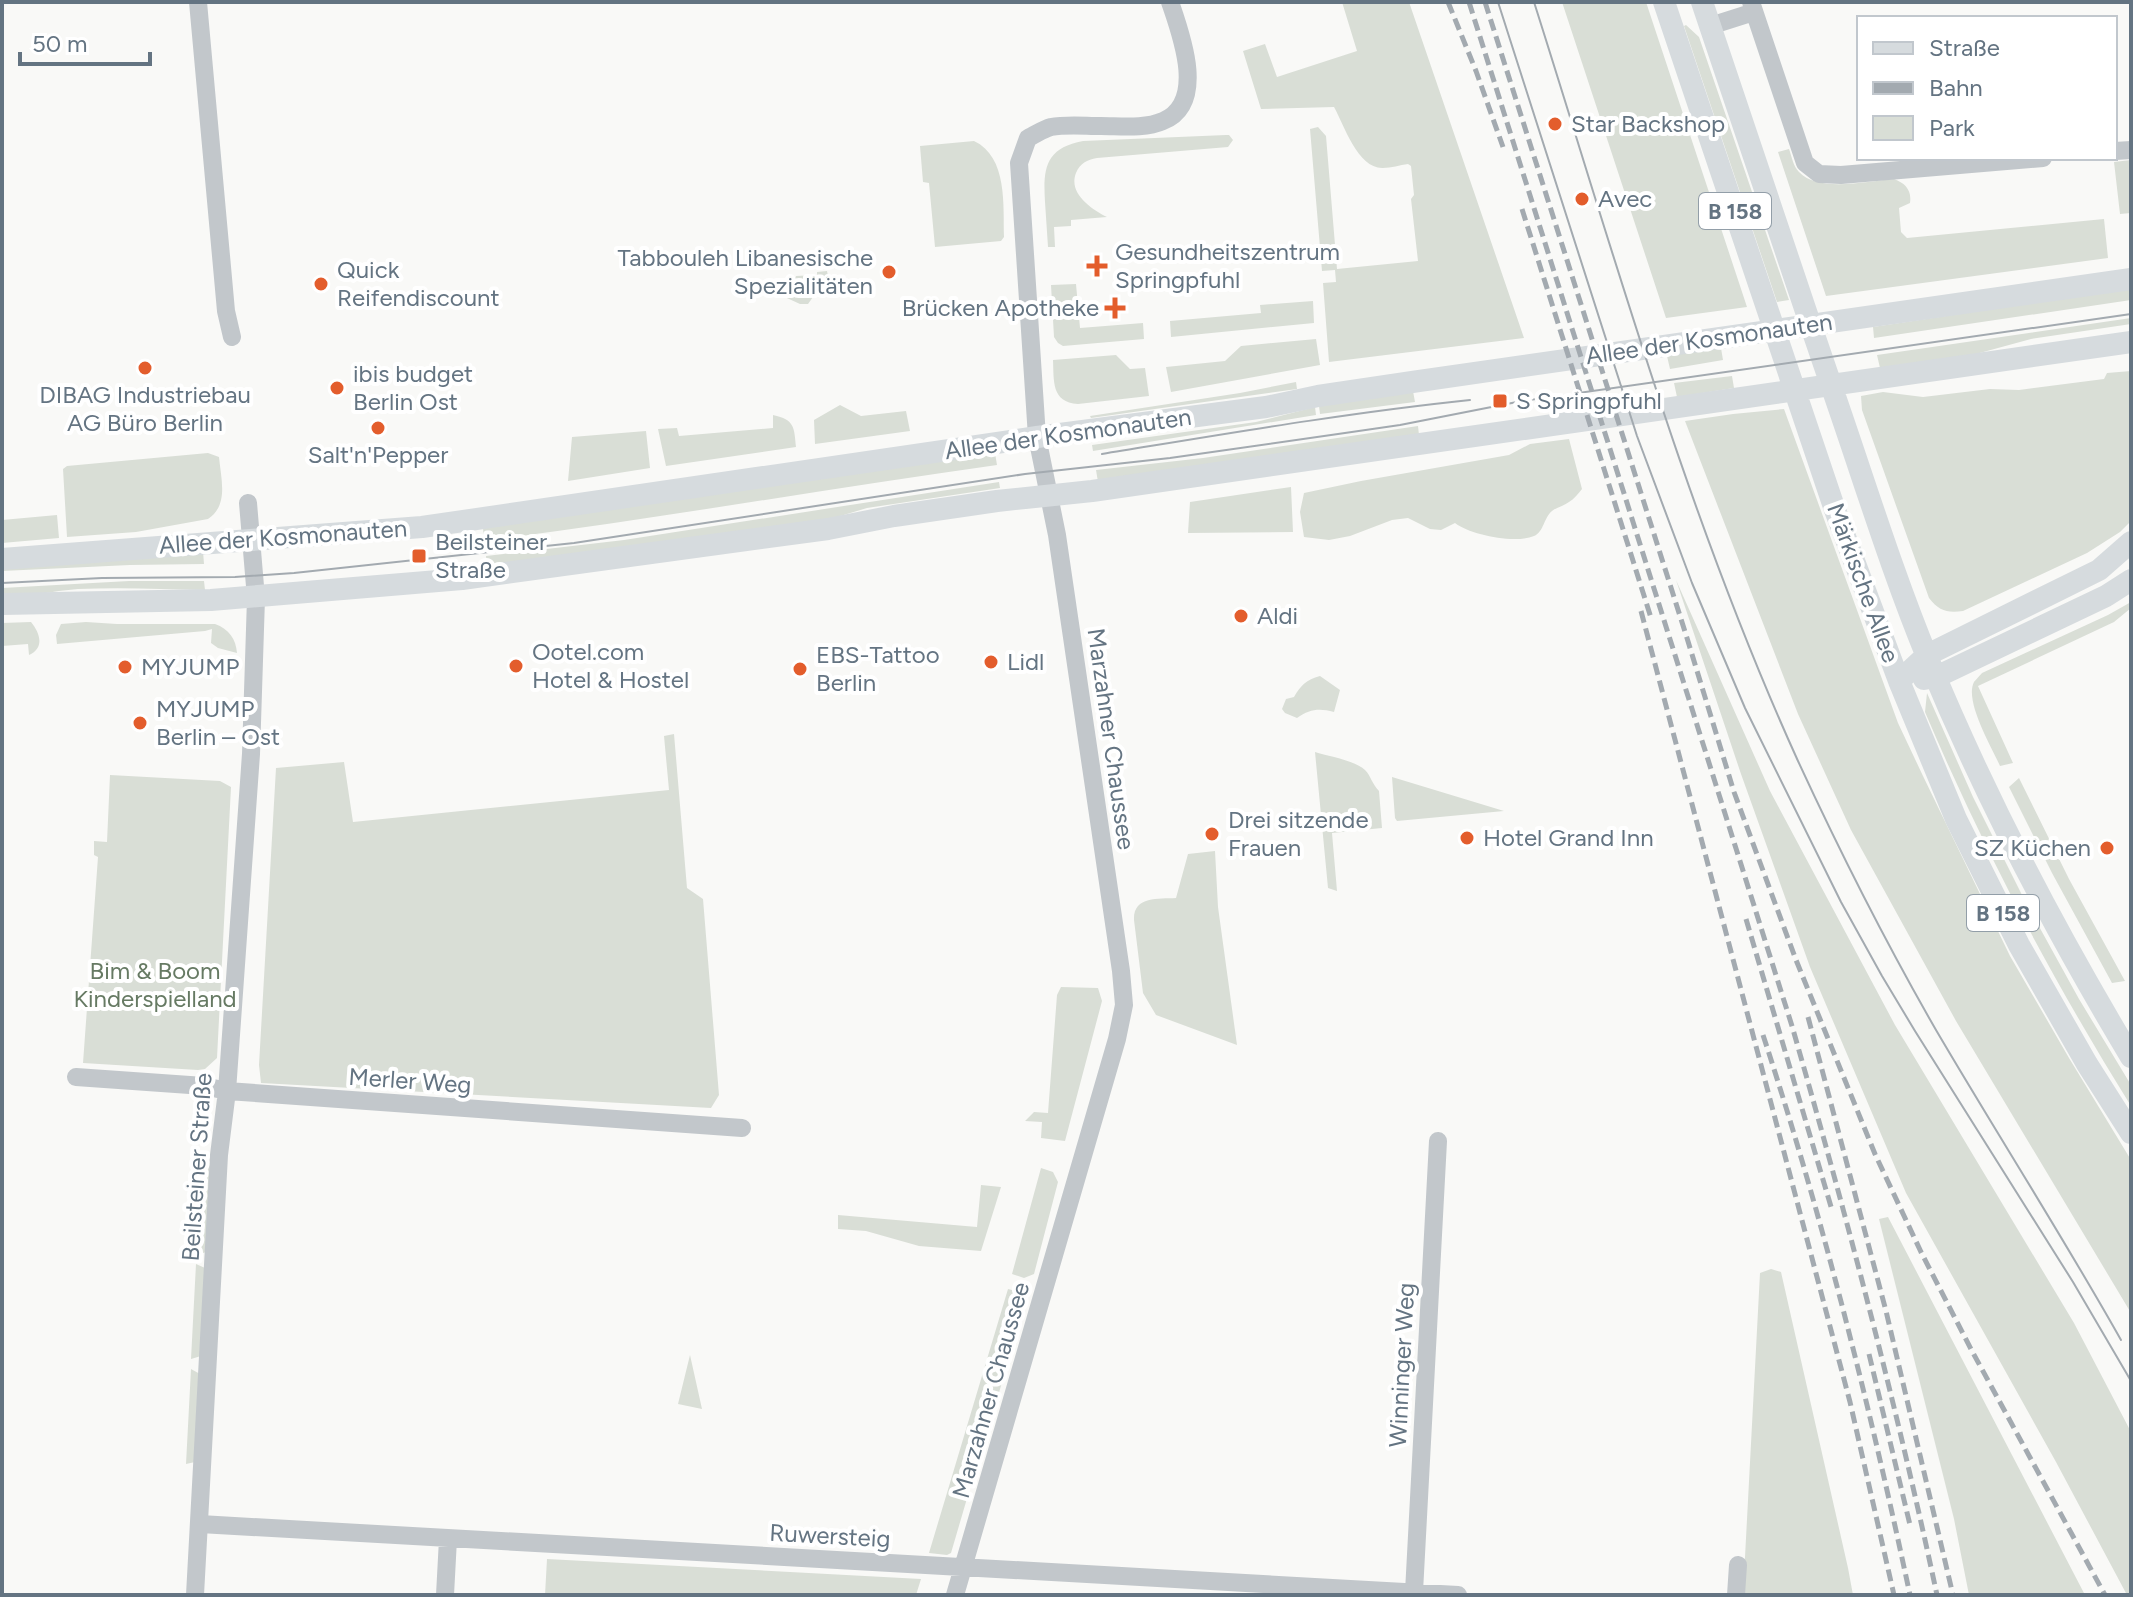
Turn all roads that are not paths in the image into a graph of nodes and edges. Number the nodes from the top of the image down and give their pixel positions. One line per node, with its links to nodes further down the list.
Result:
1 (198, 2): 10 (street)
2 (1170, 2): 12 (street, Marzahner Chaussee)
3 (1664, 2): 23 (main road, Märkische Allee / B 158)
4 (1678, 2): 7 (main road)
5 (1702, 2): 7 (main road, Märkische Allee / B 158)
6 (1752, 7): 7 (street); 8 (street)
7 (1710, 26): 21 (main road, Märkische Allee / B 158)
8 (2019, 160)
9 (2131, 279): 12 (main road, Allee der Kosmonauten)
10 (232, 337)
11 (2131, 342): 13 (main road)
12 (1037, 437): 13 (street, Marzahner Chaussee); 15 (main road, Allee der Kosmonauten)
13 (1049, 495): 19 (main road); 33 (street, Marzahner Chaussee)
14 (248, 503): 15 (street, Beilsteiner Straße)
15 (252, 539): 17 (main road, Allee der Kosmonauten); 19 (street, Beilsteiner Straße)
16 (2131, 542): 21 (main road)
17 (2, 559)
18 (2131, 580): 22 (main road)
19 (256, 598): 20 (main road); 26 (street, Beilsteiner Straße)
20 (2, 604)
21 (1927, 655): 22 (main road, Märkische Allee / B 158); 23 (main road)
22 (1936, 677): 23 (main road); 24 (main road, Märkische Allee / B 158)
23 (1899, 681): 28 (main road, Märkische Allee / B 158)
24 (2131, 1057)
25 (76, 1077): 26 (street, Merler Weg)
26 (227, 1091): 27 (street, Merler Weg); 30 (street, Beilsteiner Straße)
27 (742, 1128)
28 (2131, 1133)
29 (1438, 1141): 35 (street, Winninger Weg)
30 (200, 1524): 31 (street, Ruwersteig); 36 (street, Beilsteiner Straße)
31 (448, 1539): 33 (street, Ruwersteig); 37 (street)
32 (1738, 1565): 40 (street)
33 (963, 1568): 34 (street, Ruwersteig); 38 (street, Marzahner Chaussee)
34 (1218, 1588): 35 (street, Ruwersteig)
35 (1414, 1592): 39 (street, Ruwersteig)
36 (195, 1595)
37 (445, 1595)
38 (955, 1595)
39 (1458, 1595)
40 (1736, 1595)

